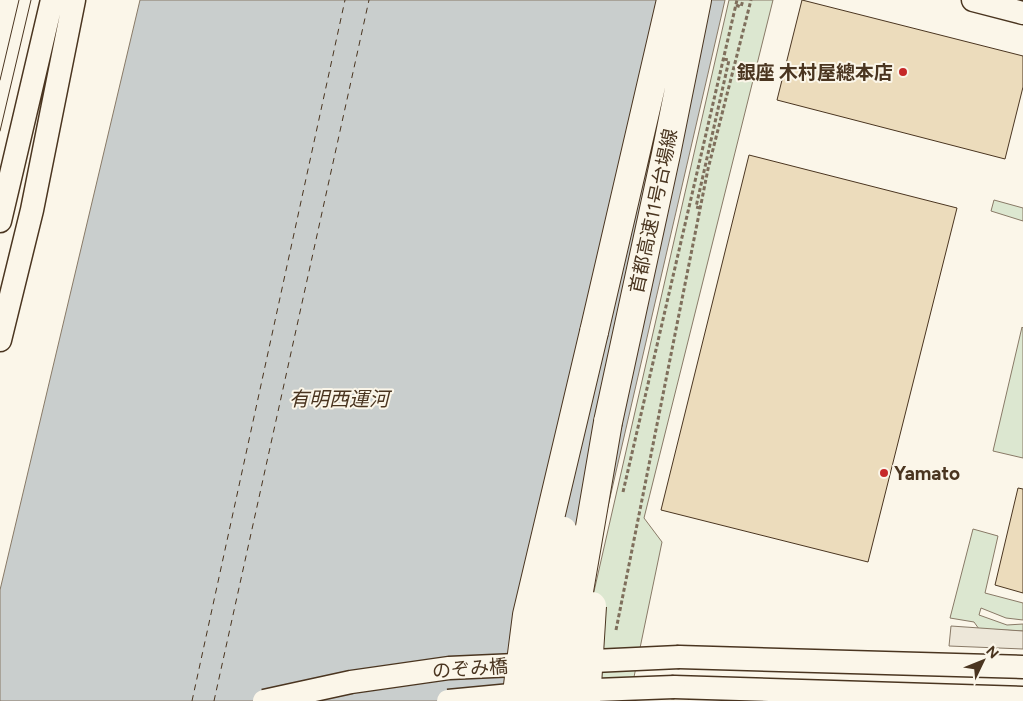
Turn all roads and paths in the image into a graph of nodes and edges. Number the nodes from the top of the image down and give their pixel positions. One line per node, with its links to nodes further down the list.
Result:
1 (52, 0): 13 (street)
2 (74, 0): 15 (street)
3 (671, 0): 14 (highway, 首都高速11号台場線)
4 (697, 0): 16 (highway, 首都高速11号台場線)
5 (737, 0): 9 (path)
6 (743, 0): 9 (path)
7 (751, 0): 12 (path)
8 (973, 0): 10 (street)
9 (736, 5): 11 (path)
10 (1023, 13)
11 (723, 58): 12 (path); 17 (path)
12 (700, 208): 18 (path)
13 (0, 220)
14 (594, 332): 24 (highway, bridge); 25 (highway, bridge)
15 (0, 340)
16 (608, 422): 26 (highway, bridge); 27 (highway, bridge)
17 (623, 492)
18 (614, 636)
19 (1023, 667): 22 (street, のぞみ橋, bridge)
20 (789, 696): 21 (street, のぞみ橋); 23 (street, のぞみ橋, bridge)
21 (1023, 698)
22 (264, 701)
23 (448, 701)
24 (516, 701)
25 (540, 701)
26 (563, 701)
27 (586, 701)

